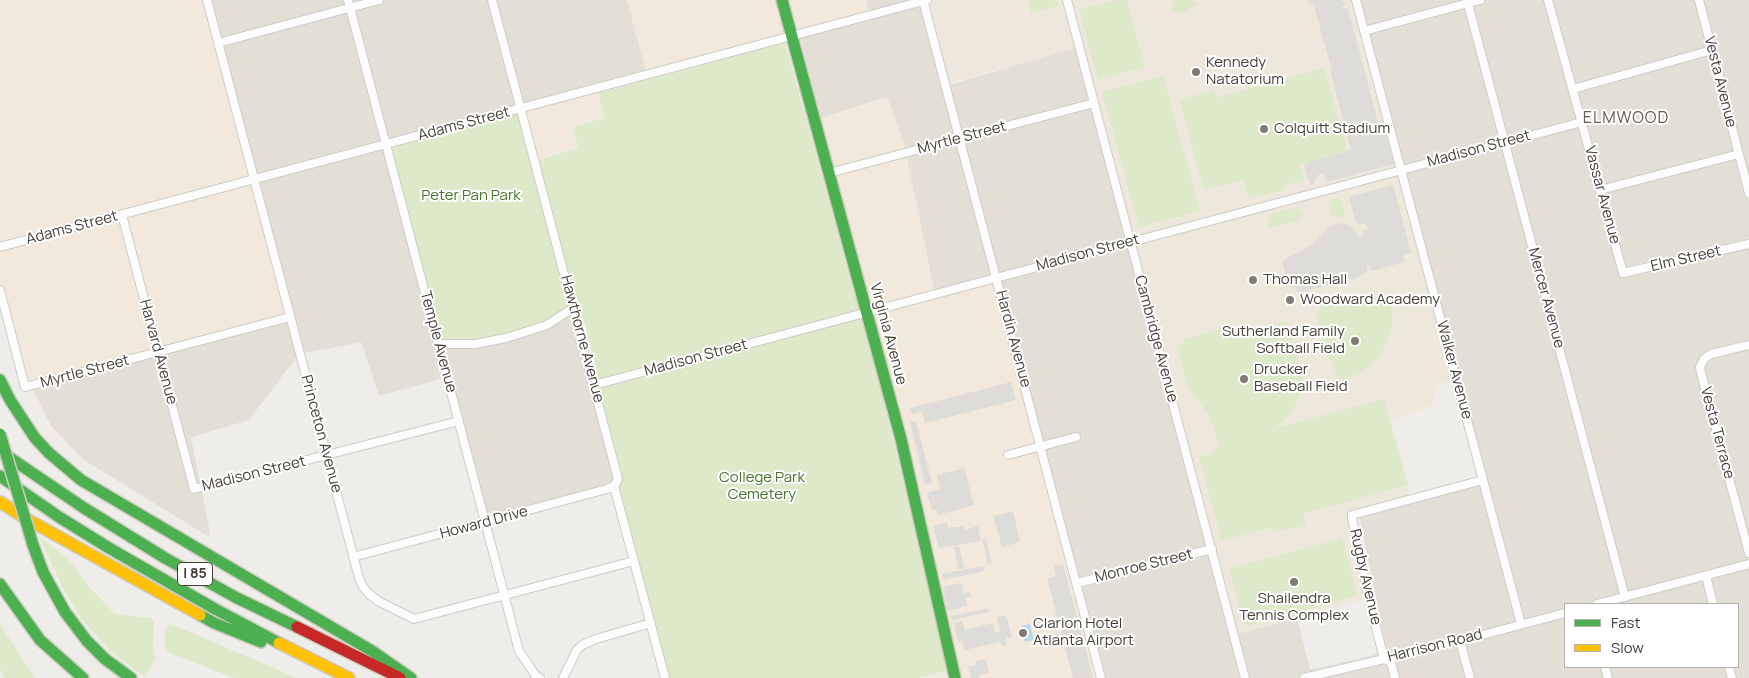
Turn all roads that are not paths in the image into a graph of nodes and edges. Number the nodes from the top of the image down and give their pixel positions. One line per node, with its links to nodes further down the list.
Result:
1 (207, 0): 15 (street, Princeton Avenue)
2 (379, 0): 12 (street)
3 (492, 0): 19 (street, Hawthorne Avenue)
4 (782, 0): 14 (main road, Virginia Avenue)
5 (925, 0): 14 (street, Adams Street); 21 (street, Hardin Avenue)
6 (1067, 0): 18 (street, Cambridge Avenue)
7 (1356, 0): 13 (street, Walker Avenue)
8 (1480, 0): 11 (street)
9 (1548, 0): 17 (street, Vassar Avenue)
10 (1699, 0): 16 (street, Vesta Avenue)
11 (1467, 2): 13 (street); 22 (street, Mercer Avenue)
12 (349, 4): 15 (street); 23 (street, Temple Avenue)
13 (1364, 30): 25 (street, Walker Avenue)
14 (792, 36): 19 (street, Adams Street); 26 (main road, Virginia Avenue)
15 (218, 43): 27 (street, Princeton Avenue)
16 (1712, 50): 17 (street); 24 (street, Vesta Avenue)
17 (1573, 89): 20 (street, Vassar Avenue)
18 (1094, 103): 21 (street, Myrtle Street); 31 (street, Cambridge Avenue)
19 (521, 109): 23 (street, Adams Street); 37 (street, Hawthorne Avenue)
20 (1582, 122): 22 (street, Madison Street); 28 (street, Vassar Avenue)
21 (960, 138): 26 (street, Myrtle Street); 35 (street, Hardin Avenue)
22 (1505, 142): 25 (street, Madison Street); 67 (street, Mercer Avenue)
23 (386, 145): 27 (street, Adams Street); 40 (street, Temple Avenue)
24 (1739, 154): 28 (street); 29 (street, Vesta Avenue)
25 (1401, 170): 31 (street, Madison Street); 53 (street, Walker Avenue)
26 (829, 173): 38 (main road, Virginia Avenue)
27 (254, 180): 30 (street, Adams Street); 39 (street, Princeton Avenue)
28 (1600, 190): 34 (street, Vassar Avenue)
29 (1749, 193)
30 (122, 215): 33 (street, Adams Street); 42 (street, Harvard Avenue)
31 (1131, 242): 35 (street, Madison Street); 58 (street, Cambridge Avenue)
32 (1749, 244): 34 (street, Elm Street)
33 (0, 247)
34 (1623, 274)
35 (997, 278): 38 (street, Madison Street); 48 (street, Hardin Avenue)
36 (0, 290): 42 (street, Myrtle Street)
37 (573, 308): 40 (street); 44 (street, Hawthorne Avenue)
38 (867, 312): 44 (street, Madison Street); 84 (main road, Virginia Avenue)
39 (290, 317): 42 (street, Myrtle Street); 50 (street, Princeton Avenue)
40 (438, 344): 45 (street, Temple Avenue)
41 (1749, 345): 59 (street, Vesta Terrace)
42 (158, 352): 55 (street, Harvard Avenue)
43 (0, 380): 80 (main road)
44 (594, 385): 54 (street, Hawthorne Avenue)
45 (459, 421): 50 (street, Madison Street); 57 (street, Temple Avenue)
46 (0, 434): 77 (main road, bridge)
47 (1076, 437): 48 (street)
48 (1041, 446): 51 (street); 64 (street, Hardin Avenue)
49 (0, 451): 79 (main road, I 85)
50 (327, 455): 55 (street, Madison Street); 60 (street, Princeton Avenue)
51 (1008, 456)
52 (0, 476): 74 (main road, I 85)
53 (1483, 480): 72 (street, Walker Avenue); 75 (street, Rugby Avenue)
54 (614, 486): 57 (street, Howard Drive); 61 (street, Hawthorne Avenue)
55 (194, 489)
56 (0, 502): 74 (main road)
57 (485, 522): 60 (street, Howard Drive); 66 (street, Temple Avenue)
58 (1212, 549): 64 (street, Monroe Street); 86 (street, Cambridge Avenue)
59 (1749, 553)
60 (354, 557): 66 (street, Princeton Avenue)
61 (634, 561): 66 (street, Princeton Avenue); 71 (street, Hawthorne Avenue)
62 (1749, 564): 63 (street)
63 (1706, 576): 67 (street); 69 (street)
64 (1077, 583): 85 (street, Hardin Avenue)
65 (0, 584): 76 (main road)
66 (504, 596): 81 (street, Temple Avenue)
67 (1625, 597): 68 (street)
68 (1601, 603)
69 (1713, 603)
70 (1564, 613): 72 (street, Harrison Road)
71 (651, 623): 82 (street); 83 (street, Hawthorne Avenue)
72 (1521, 624): 73 (street, Harrison Road)
73 (1460, 641): 75 (street, Harrison Road); 89 (street)
74 (307, 658): 78 (main road, I 85)
75 (1384, 659): 87 (street, Harrison Road); 88 (street, Rugby Avenue)
76 (83, 678)
77 (131, 678)
78 (349, 678)
79 (401, 678)
80 (411, 678)
81 (540, 678)
82 (563, 678)
83 (665, 678)
84 (956, 678)
85 (1101, 678)
86 (1245, 678)
87 (1304, 678)
88 (1395, 678)
89 (1470, 678)

